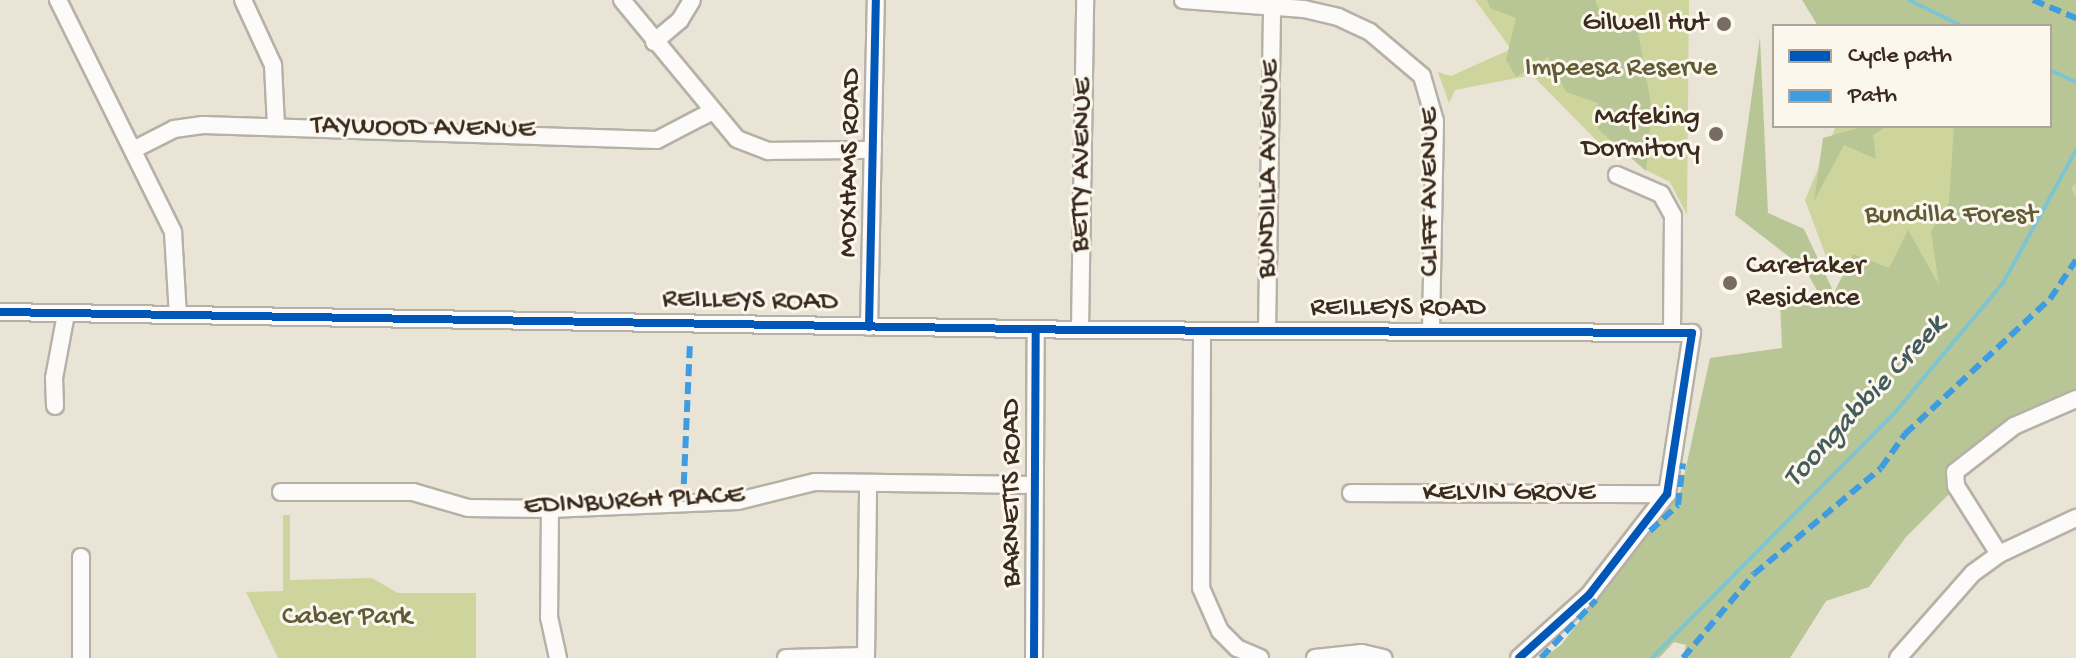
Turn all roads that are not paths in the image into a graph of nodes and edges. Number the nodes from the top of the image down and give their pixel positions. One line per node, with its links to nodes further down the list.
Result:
1 (58, 0): 12 (street)
2 (243, 0): 11 (street)
3 (622, 0): 9 (street)
4 (692, 0): 9 (street)
5 (876, 0): 13 (street, MOXHAMS ROAD)
6 (1085, 0): 20 (street, BETTY AVENUE)
7 (1183, 0): 8 (street, CLIFF AVENUE)
8 (1272, 6): 22 (street, BUNDILLA AVENUE); 23 (street, CLIFF AVENUE)
9 (654, 42): 10 (street)
10 (711, 112): 11 (street, TAYWOOD AVENUE); 13 (street)
11 (276, 126): 12 (street, TAYWOOD AVENUE)
12 (133, 150): 17 (street)
13 (873, 150): 18 (street, MOXHAMS ROAD)
14 (1617, 175): 24 (street)
15 (0, 312): 16 (street, REILLEYS ROAD)
16 (66, 314): 17 (street, REILLEYS ROAD); 26 (street)
17 (178, 315): 18 (street, REILLEYS ROAD)
18 (869, 327): 19 (street, REILLEYS ROAD)
19 (1036, 329): 20 (street, REILLEYS ROAD); 28 (street, BARNETTS ROAD)
20 (1080, 330): 21 (street, REILLEYS ROAD)
21 (1202, 331): 22 (street, REILLEYS ROAD); 41 (street)
22 (1267, 331): 23 (street, REILLEYS ROAD)
23 (1431, 332): 24 (street, REILLEYS ROAD)
24 (1672, 332): 31 (street, REILLEYS ROAD)
25 (2076, 399): 34 (street)
26 (55, 406)
27 (868, 484): 28 (street, EDINBURGH PLACE); 32 (street, EDINBURGH PLACE); 36 (street)
28 (1034, 485): 40 (street, BARNETTS ROAD)
29 (281, 492): 32 (street, EDINBURGH PLACE)
30 (1351, 493): 31 (street, KELVIN GROVE)
31 (1667, 494): 44 (street)
32 (550, 509): 38 (street)
33 (2076, 518): 34 (street)
34 (1999, 554): 45 (street)
35 (81, 557): 37 (street)
36 (866, 657): 39 (street)
37 (81, 658)
38 (558, 658)
39 (786, 658)
40 (1034, 658)
41 (1260, 658)
42 (1315, 658): 43 (street)
43 (1383, 658)
44 (1519, 658)
45 (1898, 658)

